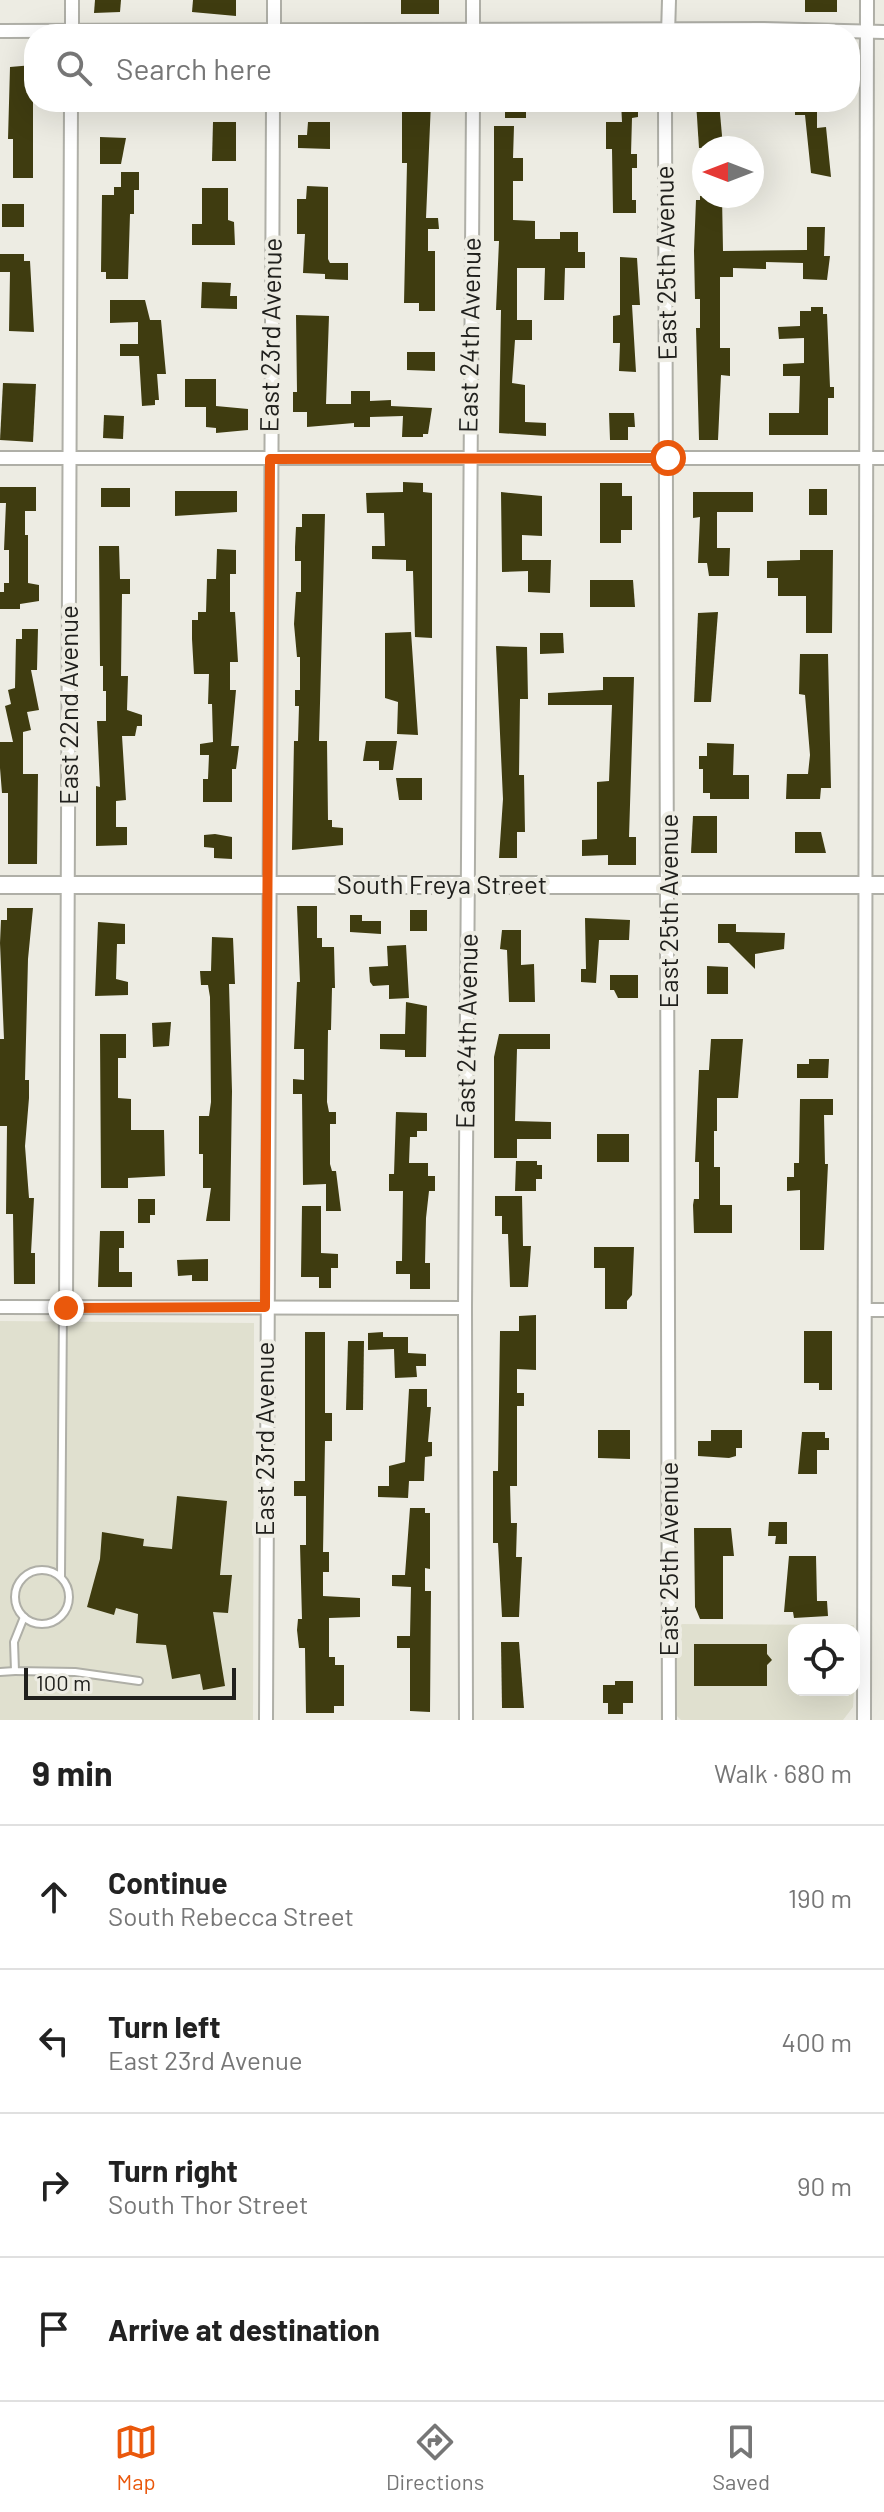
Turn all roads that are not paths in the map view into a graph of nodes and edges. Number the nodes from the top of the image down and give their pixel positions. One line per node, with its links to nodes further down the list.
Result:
1 (72, 0): 6 (street)
2 (274, 0): 7 (street)
3 (473, 0): 8 (street)
4 (669, 0): 9 (street)
5 (867, 0): 13 (street)
6 (72, 24)
7 (274, 24)
8 (473, 24)
9 (668, 24)
10 (0, 31): 11 (street)
11 (24, 31)
12 (860, 32): 13 (street)
13 (867, 32): 14 (street); 23 (street)
14 (884, 32)
15 (71, 112): 20 (street, East 22nd Avenue)
16 (273, 112): 25 (street, East 23rd Avenue)
17 (473, 112): 21 (street, East 24th Avenue)
18 (665, 112): 22 (street, East 25th Avenue)
19 (0, 458): 20 (street)
20 (69, 458): 25 (street); 26 (street, East 22nd Avenue)
21 (469, 458): 22 (street); 25 (street); 29 (street, East 24th Avenue)
22 (668, 458): 23 (street); 30 (street, East 25th Avenue)
23 (867, 458): 24 (street); 31 (street)
24 (884, 458)
25 (270, 459): 28 (street, East 23rd Avenue)
26 (69, 884): 27 (main road, South Freya Street); 28 (main road, South Freya Street); 34 (street, East 22nd Avenue)
27 (0, 885)
28 (268, 885): 29 (main road, South Freya Street); 33 (street, East 23rd Avenue)
29 (468, 885): 30 (main road, South Freya Street); 35 (street, East 24th Avenue)
30 (669, 885): 31 (main road, South Freya Street); 45 (street, East 25th Avenue)
31 (876, 885): 36 (street)
32 (0, 1307): 34 (street)
33 (265, 1307): 34 (street); 35 (street); 43 (street, East 23rd Avenue)
34 (65, 1308): 38 (lane)
35 (465, 1308): 44 (street, East 24th Avenue)
36 (865, 1310): 37 (street); 46 (street)
37 (884, 1310)
38 (61, 1577): 39 (lane); 39 (lane)
39 (24, 1617): 40 (lane)
40 (15, 1671): 41 (lane); 42 (lane)
41 (0, 1672)
42 (139, 1681)
43 (266, 1720)
44 (466, 1720)
45 (669, 1720)
46 (864, 1720)

